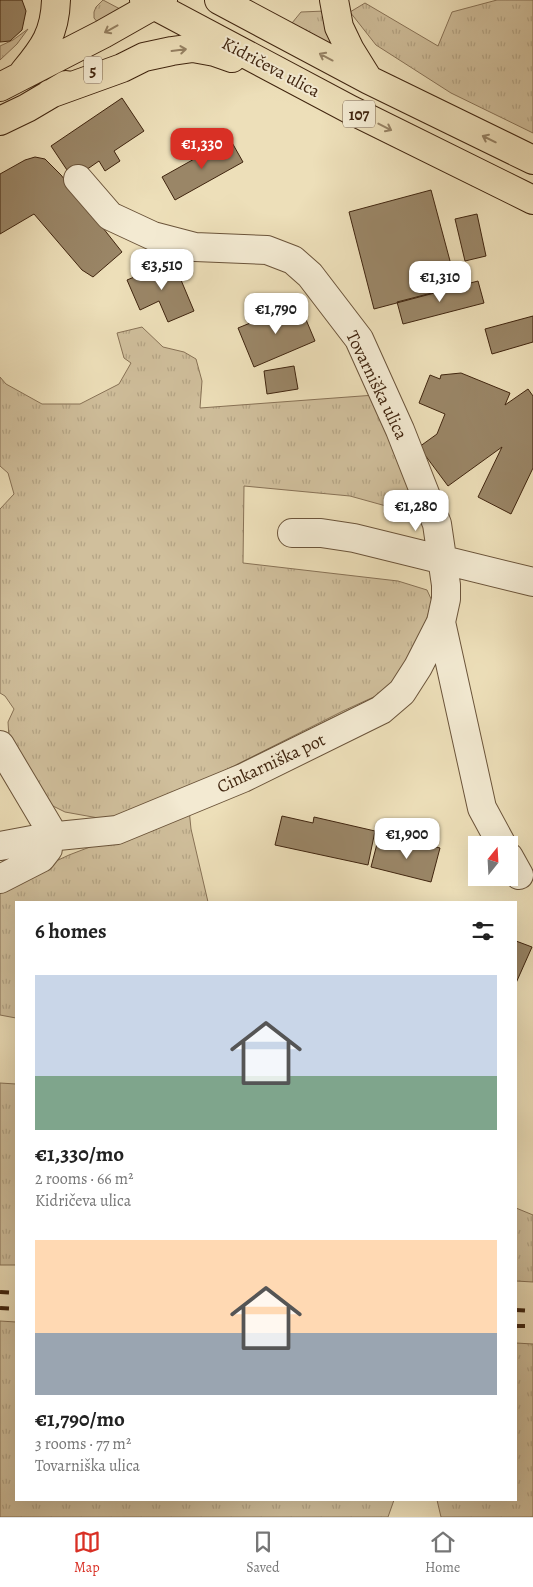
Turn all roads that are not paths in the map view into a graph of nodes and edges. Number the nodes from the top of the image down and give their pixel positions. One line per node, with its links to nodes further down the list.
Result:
1 (56, 0): 7 (main road)
2 (334, 0): 6 (main road, 107)
3 (225, 1): 5 (main road, 5); 6 (main road, Kidričeva ulica / 107, one-way to 3)
4 (154, 2): 5 (main road, Kidričeva ulica); 7 (main road, one-way to 7)
5 (188, 22): 8 (main road, 5); 9 (main road, Kidričeva ulica / 107)
6 (369, 80): 11 (main road, Kidričeva ulica / 107, one-way to 6)
7 (10, 82)
8 (50, 94): 9 (main road, one-way to 9); 10 (main road, 5)
9 (351, 110): 13 (main road, Kidričeva ulica / 107, one-way to 13)
10 (0, 121)
11 (533, 160)
12 (78, 179): 15 (street, Tovarniška ulica)
13 (533, 200)
14 (292, 534): 15 (street)
15 (445, 573): 16 (street); 17 (street, Cinkarniška pot)
16 (533, 582)
17 (441, 622): 19 (street, Cinkarniška pot); 20 (street, Cinkarniška pot)
18 (0, 745): 19 (street)
19 (51, 836): 21 (street, Cinkarniška pot); 22 (street)
20 (497, 836)
21 (0, 846)
22 (0, 879)

